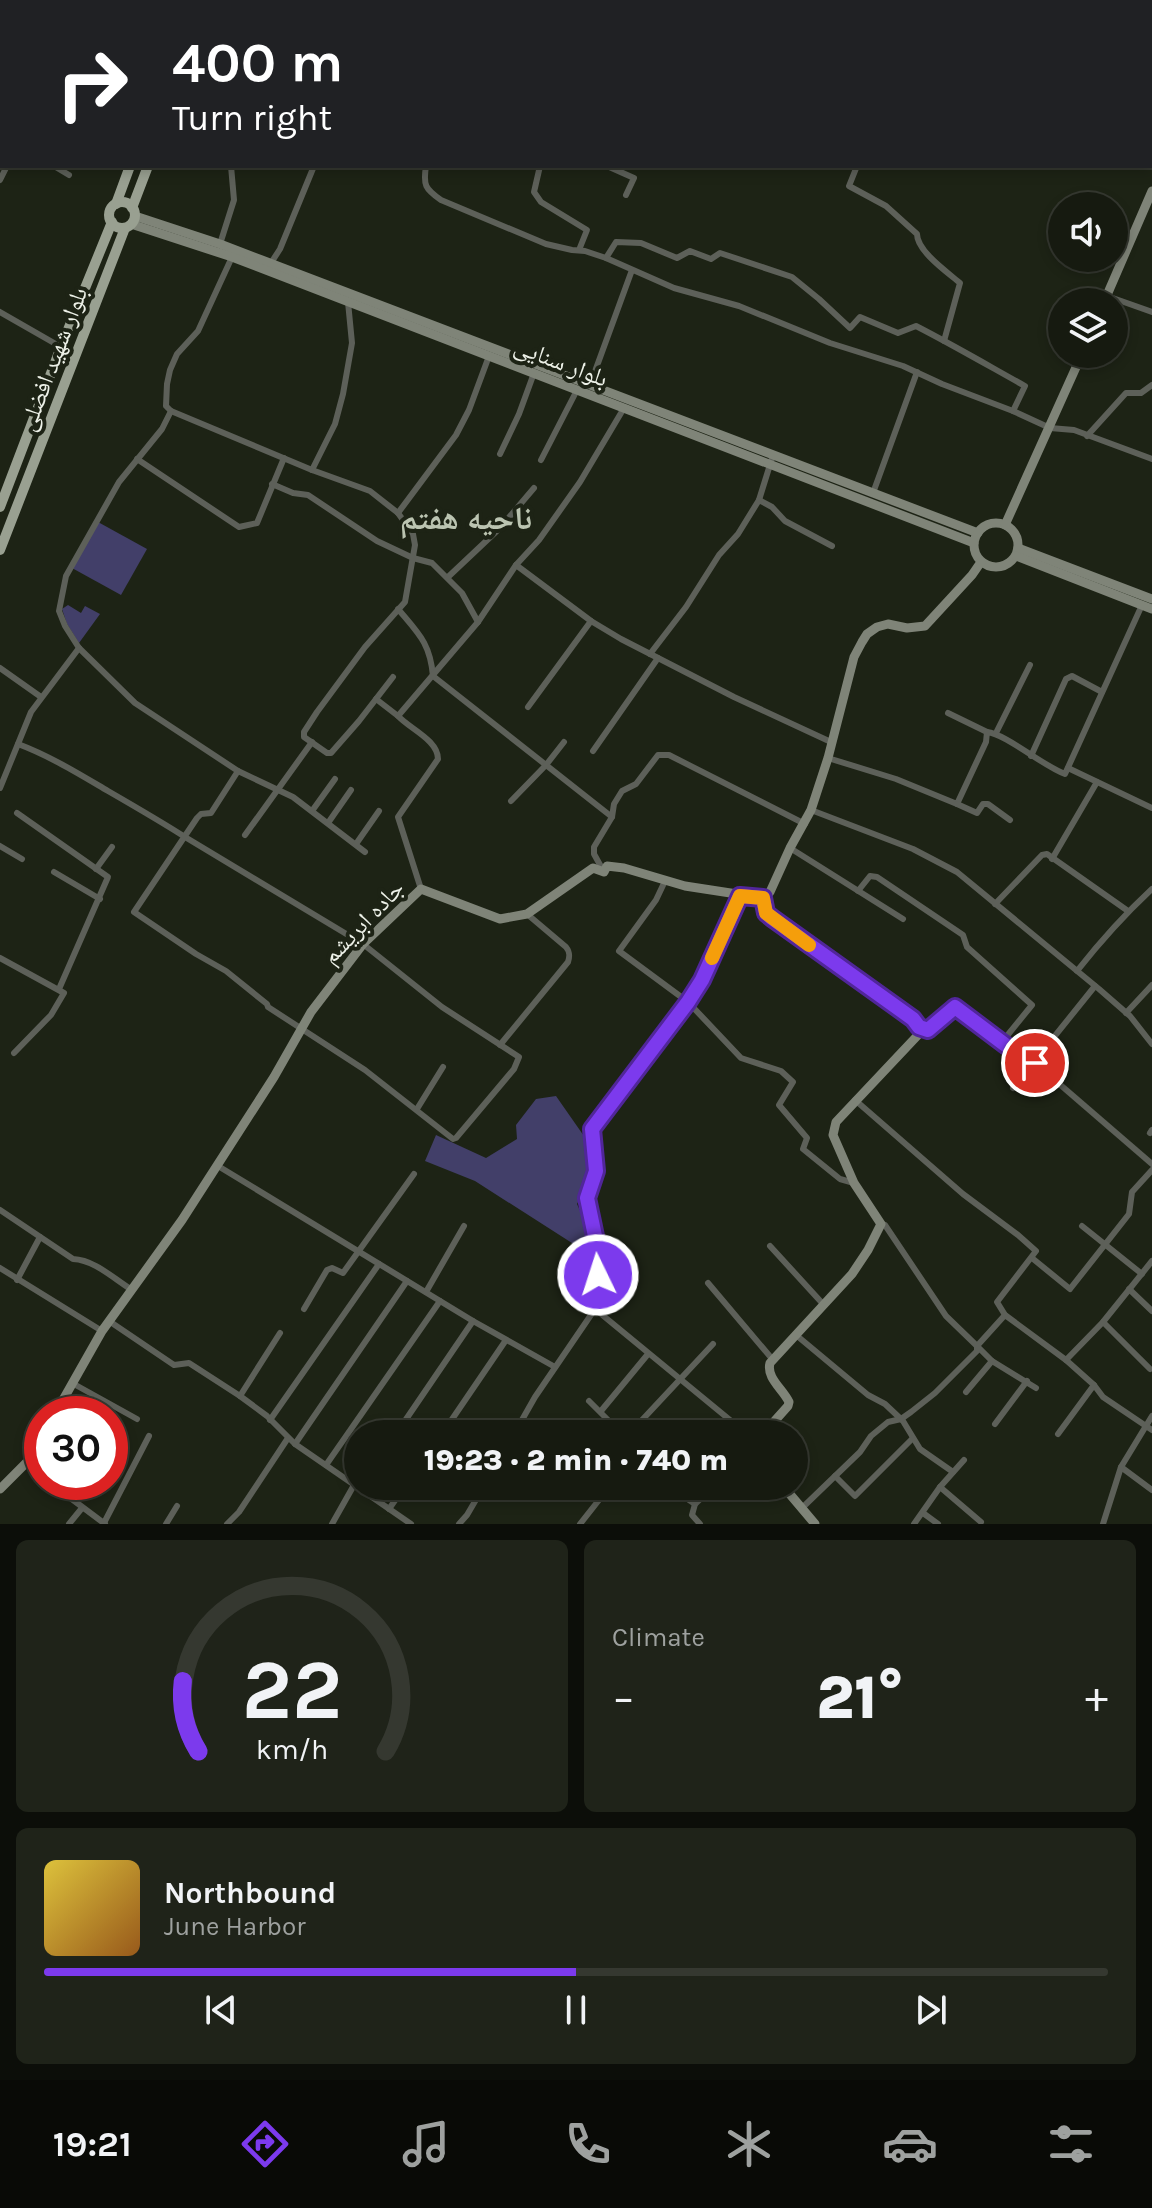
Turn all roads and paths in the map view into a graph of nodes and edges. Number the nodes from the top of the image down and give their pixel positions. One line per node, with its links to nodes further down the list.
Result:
1 (57, 168): 10 (street)
2 (129, 168): 13 (main road)
3 (147, 168): 14 (main road, بلوار شهید افضلی)
4 (231, 168): 16 (street)
5 (313, 168): 20 (street)
6 (426, 168): 17 (street)
7 (540, 168): 17 (street)
8 (612, 168): 12 (street)
9 (856, 168): 27 (street)
10 (69, 175)
11 (1152, 191): 22 (main road)
12 (626, 195)
13 (116, 204): 14 (main road); 15 (main road, بلوار شهید افضلی)
14 (131, 219): 15 (main road); 16 (main road, بلوار سنایی); 18 (main road, بلوار سنایی); 57 (main road, بلوار شهید افضلی)
15 (112, 222): 28 (main road, بلوار شهید افضلی)
16 (220, 244): 20 (main road, بلوار سنایی)
17 (579, 250): 19 (street)
18 (232, 257): 23 (main road, بلوار سنایی); 37 (street)
19 (606, 258): 21 (street); 27 (street)
20 (271, 263): 33 (main road, بلوار سنایی)
21 (632, 270): 31 (street); 33 (street)
22 (1111, 288)
23 (348, 302): 29 (main road, بلوار سنایی); 47 (street)
24 (1128, 305): 26 (street)
25 (0, 312): 28 (street)
26 (1152, 312)
27 (944, 341): 38 (street)
28 (61, 347): 52 (main road, بلوار شهید افضلی)
29 (489, 356): 32 (main road, بلوار سنایی); 53 (street)
30 (1076, 368): 39 (main road)
31 (917, 372): 38 (street); 50 (street)
32 (534, 373): 35 (main road, بلوار سنایی); 41 (street)
33 (590, 385): 46 (main road, بلوار سنایی)
34 (1152, 385): 40 (street)
35 (577, 390): 36 (main road, بلوار سنایی); 45 (street)
36 (624, 408): 46 (main road, بلوار سنایی); 61 (street)
37 (171, 411): 42 (street); 43 (street)
38 (1013, 411): 39 (street)
39 (1050, 428): 40 (street); 54 (main road)
40 (1087, 436): 44 (street)
41 (500, 454)
42 (284, 458): 47 (street); 48 (street)
43 (137, 459): 48 (street); 68 (street)
44 (1152, 459)
45 (541, 460)
46 (771, 460): 50 (main road, بلوار سنایی); 51 (street); 55 (main road, بلوار سنایی)
47 (312, 470): 53 (street)
48 (272, 484): 59 (street)
49 (534, 488): 62 (street)
50 (873, 493): 55 (main road, بلوار سنایی)
51 (759, 500): 56 (street); 69 (street)
52 (0, 507)
53 (398, 513): 59 (street)
54 (1005, 525): 55 (main road); 58 (main road)
55 (976, 538): 60 (main road)
56 (832, 546)
57 (0, 550)
58 (1017, 552): 60 (main road); 63 (main road); 64 (main road)
59 (413, 558): 62 (street); 65 (street)
60 (981, 562): 85 (main road)
61 (516, 565): 66 (street); 67 (street)
62 (448, 577): 67 (street)
63 (1152, 599)
64 (1147, 607): 75 (street)
65 (398, 609): 73 (street); 83 (street)
66 (591, 621): 69 (street); 78 (street)
67 (478, 622): 73 (street)
68 (79, 648): 76 (street); 92 (street)
69 (650, 654): 70 (street)
70 (658, 658): 85 (street); 87 (street)
71 (1030, 665): 82 (street)
72 (0, 668): 76 (street)
73 (433, 676): 80 (street); 90 (street)
74 (393, 677): 77 (street)
75 (1102, 692): 88 (street); 91 (street)
76 (41, 697): 86 (street)
77 (376, 699): 80 (street); 83 (street)
78 (528, 707)
79 (948, 713): 81 (street)
80 (398, 716): 122 (street)
81 (987, 732): 82 (street); 99 (street)
82 (996, 733): 88 (street)
83 (312, 742): 96 (street)
84 (564, 742): 90 (street)
85 (831, 742): 89 (main road)
86 (18, 744): 95 (street); 110 (street)
87 (593, 751)
88 (1031, 756): 91 (street)
89 (828, 758): 99 (street); 101 (main road)
90 (546, 765): 98 (street); 105 (street)
91 (1068, 768): 94 (street)
92 (238, 771): 96 (street); 110 (street)
93 (335, 779): 102 (street)
94 (1097, 782): 100 (street); 117 (street)
95 (0, 788)
96 (276, 789): 102 (street); 109 (street)
97 (351, 790): 107 (street)
98 (511, 801)
99 (957, 804): 106 (street)
100 (1152, 808)
101 (811, 810): 108 (main road); 128 (street)
102 (312, 811): 107 (street)
103 (379, 811): 111 (street)
104 (17, 813): 118 (street)
105 (612, 817): 108 (street); 120 (street)
106 (1010, 820)
107 (328, 823): 111 (street)
108 (805, 824): 114 (main road)
109 (245, 835)
110 (185, 837): 132 (street); 141 (street)
111 (356, 844): 115 (street)
112 (0, 846): 116 (street)
113 (112, 847): 118 (street)
114 (790, 848): 124 (street); 126 (main road)
115 (365, 852)
116 (22, 859)
117 (1052, 859): 128 (street); 129 (street)
118 (96, 869): 127 (street)
119 (54, 872): 127 (street)
120 (604, 872): 121 (main road); 130 (main road)
121 (665, 881): 125 (main road); 138 (street)
122 (421, 889): 130 (main road, جاده ابریشم); 132 (main road, جاده ابریشم)
123 (1152, 889): 129 (street)
124 (858, 891): 131 (street); 142 (street)
125 (740, 896): 126 (main road); 138 (street)
126 (763, 898): 140 (main road)
127 (100, 899): 137 (street)
128 (995, 904): 134 (street)
129 (1128, 911): 134 (street)
130 (527, 914): 144 (street)
131 (903, 919)
132 (363, 944): 141 (main road, جاده ابریشم); 144 (street)
133 (0, 958): 137 (street)
134 (1077, 971): 136 (street)
135 (1152, 985): 139 (street)
136 (1095, 986): 139 (street); 146 (street)
137 (59, 989): 145 (street)
138 (688, 1002): 155 (street); 178 (street)
139 (1126, 1013): 143 (street)
140 (919, 1027): 142 (street); 149 (main road)
141 (301, 1030): 150 (street); 152 (main road, جاده ابریشم)
142 (1002, 1042): 146 (street)
143 (1152, 1044)
144 (500, 1045): 150 (street)
145 (14, 1053)
146 (1033, 1064): 148 (street); 151 (street)
147 (443, 1067): 150 (street)
148 (1013, 1088)
149 (855, 1100): 155 (main road); 164 (street)
150 (417, 1109)
151 (1152, 1164)
152 (218, 1166): 163 (street); 173 (main road, جاده ابریشم)
153 (1152, 1170): 161 (street)
154 (414, 1174): 163 (street)
155 (854, 1183): 157 (main road)
156 (0, 1210): 160 (street)
157 (881, 1224): 176 (main road); 189 (street)
158 (464, 1226): 174 (street)
159 (1082, 1226): 161 (street)
160 (40, 1237): 169 (street); 173 (street)
161 (1106, 1243): 164 (street); 168 (street)
162 (770, 1246): 176 (street)
163 (357, 1251): 166 (street); 177 (street)
164 (1032, 1258): 180 (street)
165 (1152, 1261): 168 (street)
166 (379, 1264): 170 (street); 209 (street)
167 (0, 1268): 169 (street)
168 (1142, 1274): 172 (street)
169 (17, 1280): 184 (street)
170 (407, 1281): 174 (street); 223 (street)
171 (708, 1283): 191 (street)
172 (1129, 1289): 179 (street); 183 (street)
173 (132, 1290): 181 (main road, جاده ابریشم)
174 (426, 1292): 175 (street)
175 (440, 1301): 182 (street); 226 (street)
176 (823, 1304): 186 (main road)
177 (304, 1309)
178 (595, 1309): 190 (street); 194 (street)
179 (1152, 1311)
180 (1005, 1315): 189 (street); 192 (street)
181 (109, 1321): 184 (main road, جاده ابریشم); 203 (street)
182 (473, 1321): 187 (street); 210 (street)
183 (1103, 1322): 192 (street); 195 (street)
184 (102, 1331): 198 (main road, جاده ابریشم)
185 (280, 1333): 203 (street)
186 (796, 1335): 191 (main road); 208 (street)
187 (506, 1340): 194 (street); 211 (street)
188 (713, 1344): 196 (street)
189 (977, 1346): 193 (street); 208 (street)
190 (648, 1354): 196 (street); 205 (street)
191 (773, 1360): 216 (main road)
192 (1066, 1360): 199 (street)
193 (992, 1361): 197 (street); 201 (street)
194 (555, 1367): 212 (street)
195 (1150, 1369)
196 (679, 1379): 214 (street); 215 (street)
197 (1027, 1381): 200 (street); 217 (street)
198 (72, 1383): 202 (main road, جاده ابریشم); 207 (street)
199 (1094, 1385): 218 (street); 219 (street)
200 (1036, 1388)
201 (966, 1392)
202 (65, 1396)
203 (240, 1396): 209 (street)
204 (589, 1401): 205 (street)
205 (601, 1411): 213 (street)
206 (1152, 1416): 218 (street)
207 (137, 1419)
208 (901, 1419): 222 (street); 229 (street)
209 (270, 1420): 221 (street)
210 (406, 1420)
211 (452, 1420)
212 (523, 1420)
213 (609, 1420)
214 (642, 1420)
215 (730, 1420)
216 (776, 1420)
217 (995, 1424)
218 (1149, 1429): 227 (street)
219 (1058, 1434)
220 (149, 1436): 252 (street)
221 (288, 1438): 223 (street); 249 (street)
222 (912, 1439): 228 (street); 229 (street)
223 (295, 1444): 226 (street)
224 (964, 1460): 228 (street)
225 (24, 1465): 232 (main road)
226 (326, 1465): 230 (street)
227 (1121, 1467): 233 (street); 264 (street)
228 (953, 1472): 231 (street)
229 (835, 1476): 246 (street)
230 (344, 1477)
231 (940, 1487): 248 (street); 250 (street)
232 (0, 1489)
233 (1152, 1490)
234 (72, 1500): 245 (street)
235 (348, 1500): 256 (street)
236 (377, 1500): 247 (street)
237 (395, 1500): 247 (street)
238 (476, 1500): 258 (street)
239 (599, 1500): 259 (street)
240 (689, 1500): 243 (street)
241 (699, 1500): 243 (street)
242 (795, 1500): 246 (main road)
243 (695, 1504): 260 (street)
244 (177, 1506): 253 (street)
245 (82, 1508): 251 (street); 252 (street)
246 (802, 1508): 261 (main road)
247 (389, 1509): 257 (street)
248 (923, 1513): 262 (street); 263 (street)
249 (234, 1519): 254 (street); 255 (street)
250 (981, 1522)
251 (69, 1524)
252 (104, 1524)
253 (166, 1524)
254 (227, 1524)
255 (242, 1524)
256 (332, 1524)
257 (411, 1524)
258 (459, 1524)
259 (580, 1524)
260 (700, 1524)
261 (815, 1524)
262 (914, 1524)
263 (938, 1524)
264 (1103, 1524)

